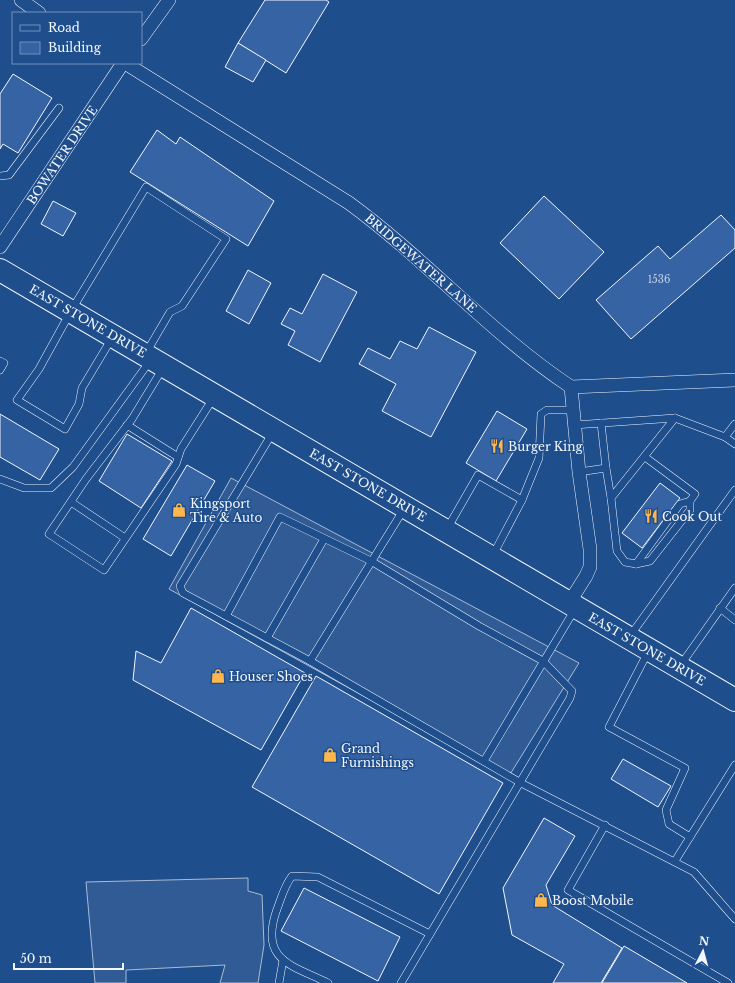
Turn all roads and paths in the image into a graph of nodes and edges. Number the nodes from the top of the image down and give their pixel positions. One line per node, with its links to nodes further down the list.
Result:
1 (21, 0): 3 (street)
2 (169, 0): 4 (street)
3 (38, 12)
4 (142, 38)
5 (123, 64): 9 (street, BOWATER DRIVE)
6 (126, 64): 17 (street, BRIDGEWATER LANE)
7 (59, 108): 8 (lane)
8 (0, 176)
9 (0, 247)
10 (0, 270): 11 (highway, EAST STONE DRIVE)
11 (71, 311): 12 (highway, EAST STONE DRIVE); 12 (lane); 13 (lane)
12 (113, 336): 13 (highway, EAST STONE DRIVE)
13 (154, 360): 18 (highway, EAST STONE DRIVE); 23 (lane); 32 (lane)
14 (0, 361): 15 (lane)
15 (0, 370)
16 (735, 380): 17 (street)
17 (571, 387): 19 (street)
18 (214, 396): 25 (highway, EAST STONE DRIVE); 29 (lane)
19 (573, 410): 24 (street); 35 (lane)
20 (675, 418): 21 (lane); 26 (lane); 28 (lane)
21 (601, 423): 24 (lane); 30 (lane)
22 (735, 424): 26 (lane)
23 (127, 425): 29 (lane); 37 (lane)
24 (574, 425): 31 (street)
25 (274, 430): 38 (highway, EAST STONE DRIVE); 48 (lane)
26 (725, 437): 27 (lane)
27 (735, 444)
28 (645, 456): 34 (lane); 36 (lane)
29 (178, 457): 40 (lane)
30 (606, 468): 31 (lane); 34 (lane)
31 (579, 472): 46 (street)
32 (0, 479)
33 (735, 490): 51 (lane)
34 (611, 498): 44 (lane)
35 (522, 500): 39 (lane); 42 (lane)
36 (690, 501): 44 (lane); 44 (lane)
37 (71, 502): 40 (lane); 40 (lane)
38 (406, 507): 39 (highway, EAST STONE DRIVE); 43 (lane)
39 (446, 531): 42 (highway, EAST STONE DRIVE)
40 (125, 538)
41 (324, 539): 43 (lane); 48 (lane); 50 (lane)
42 (492, 558): 46 (highway, EAST STONE DRIVE)
43 (371, 561): 53 (lane); 54 (lane)
44 (636, 564)
45 (735, 588): 47 (lane)
46 (572, 605): 51 (highway, EAST STONE DRIVE); 54 (lane)
47 (720, 608): 49 (lane); 55 (lane)
48 (226, 616): 50 (lane)
49 (735, 620)
50 (267, 638): 53 (lane)
51 (629, 638): 52 (highway, EAST STONE DRIVE)
52 (650, 650): 55 (highway, EAST STONE DRIVE); 61 (lane)
53 (310, 661): 57 (lane)
54 (543, 661): 57 (lane); 59 (lane)
55 (679, 667): 56 (highway, EAST STONE DRIVE)
56 (733, 696)
57 (484, 761): 59 (lane)
58 (735, 765): 61 (lane)
59 (521, 783): 60 (lane); 64 (lane)
60 (605, 826): 62 (lane); 69 (lane)
61 (690, 837): 62 (lane)
62 (675, 861): 63 (lane)
63 (734, 915)
64 (430, 934): 65 (lane); 68 (lane)
65 (283, 960): 66 (lane); 67 (lane)
66 (279, 983)
67 (328, 983)
68 (401, 983)
69 (728, 983)

